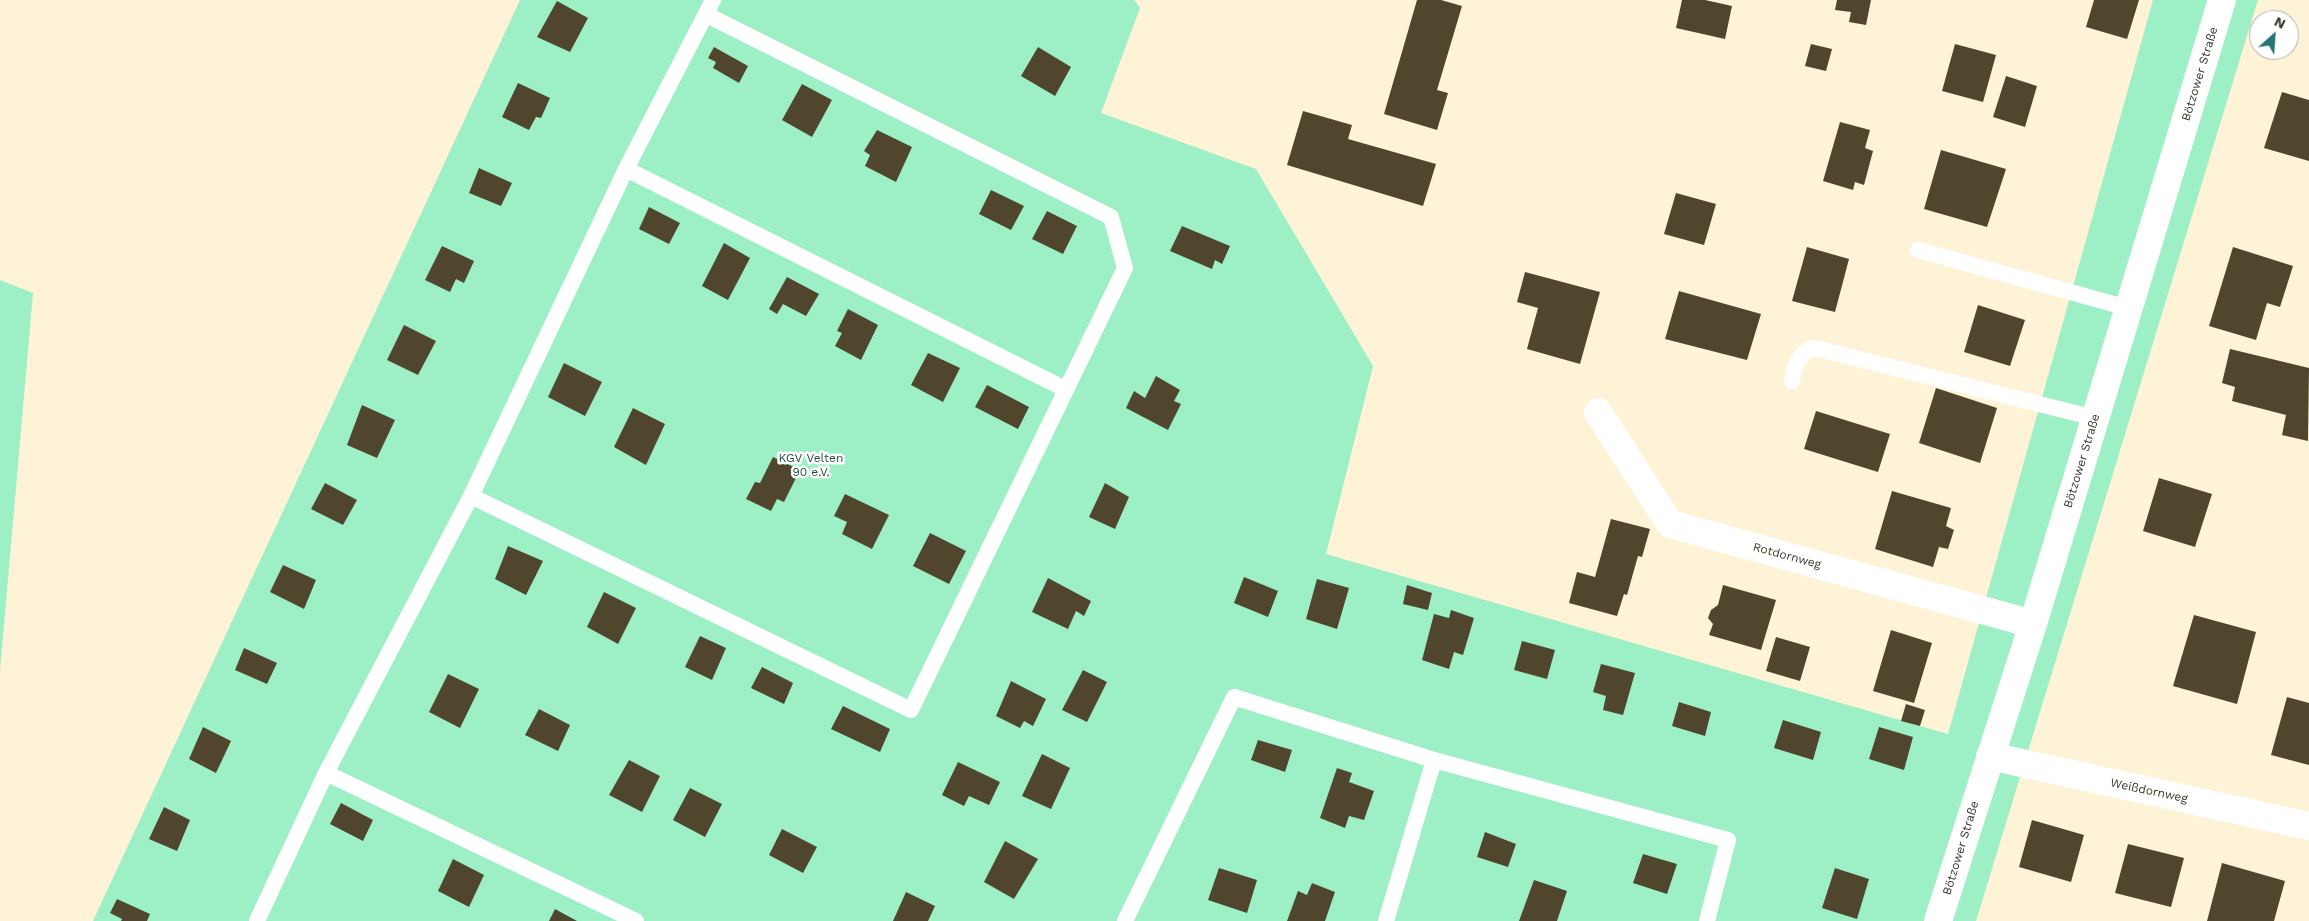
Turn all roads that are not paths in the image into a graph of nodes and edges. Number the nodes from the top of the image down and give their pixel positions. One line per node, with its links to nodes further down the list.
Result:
1 (2222, 0): 5 (street, Bötzower Straße)
2 (710, 7): 3 (lane); 7 (lane)
3 (626, 169): 7 (lane); 10 (lane)
4 (1918, 250): 5 (lane)
5 (2128, 308): 9 (street, Bötzower Straße)
6 (1792, 381): 9 (lane)
7 (1065, 389): 10 (lane)
8 (1598, 412): 11 (street, Rotdornweg)
9 (2095, 418): 11 (street, Bötzower Straße)
10 (471, 496): 14 (lane)
11 (2033, 624): 12 (street, Bötzower Straße)
12 (1990, 756): 15 (street, Weißdornweg); 21 (street, Bötzower Straße)
13 (1434, 760): 18 (lane); 19 (lane); 20 (lane)
14 (326, 773): 16 (lane); 17 (lane)
15 (2309, 826)
16 (257, 921)
17 (636, 921)
18 (1125, 921)
19 (1386, 921)
20 (1707, 921)
21 (1938, 921)

